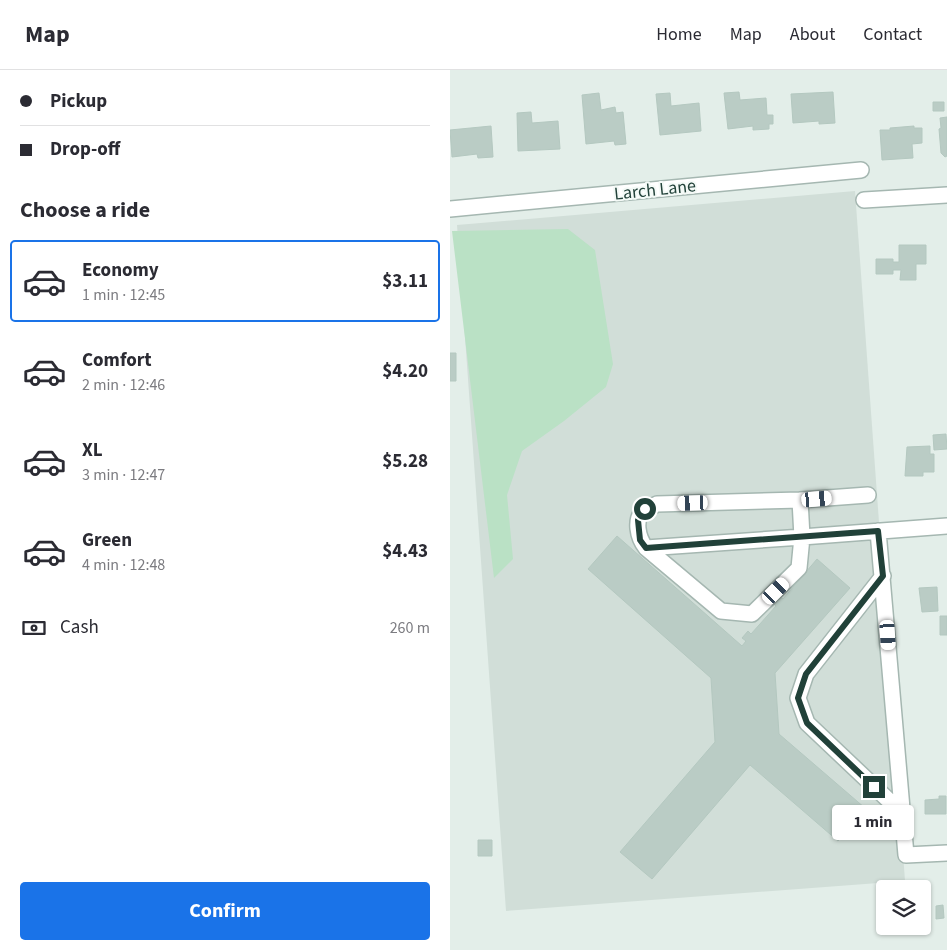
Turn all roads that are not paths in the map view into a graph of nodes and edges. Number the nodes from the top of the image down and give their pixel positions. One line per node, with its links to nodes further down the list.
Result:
1 (861, 170): 4 (street, Larch Lane)
2 (947, 195): 3 (street)
3 (864, 200)
4 (450, 209)
5 (868, 495): 6 (street)
6 (800, 500): 9 (street); 10 (street)
7 (947, 526): 8 (street)
8 (878, 531): 9 (street); 11 (street)
9 (802, 537): 10 (street); 10 (street)
10 (646, 548)
11 (883, 576): 12 (street); 12 (street)
12 (901, 812): 13 (street)
13 (947, 853)

